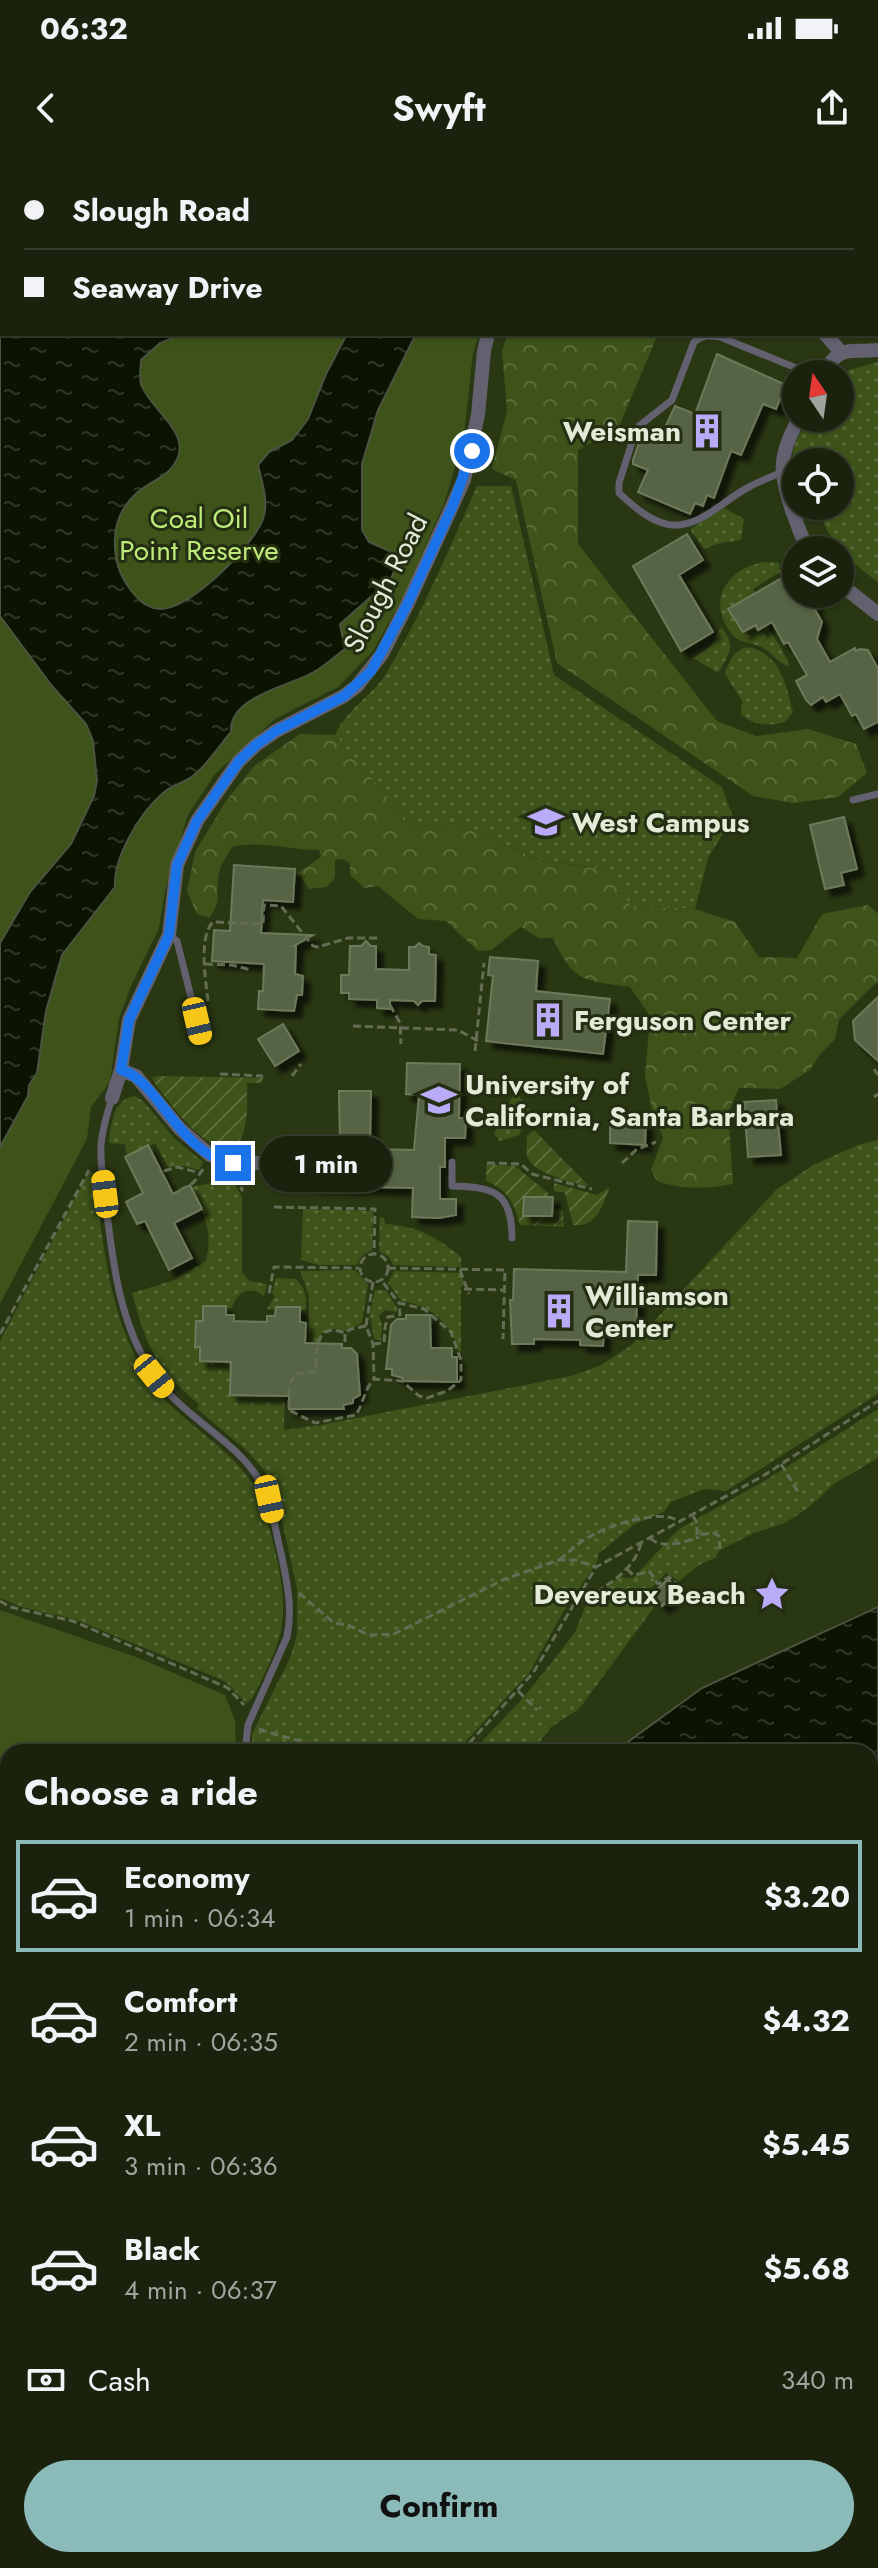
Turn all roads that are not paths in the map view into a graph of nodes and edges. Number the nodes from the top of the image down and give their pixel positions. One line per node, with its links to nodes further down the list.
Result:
1 (488, 336): 14 (street, Slough Road)
2 (704, 336): 9 (lane)
3 (714, 336): 8 (lane)
4 (827, 336): 6 (street)
5 (878, 350): 6 (street)
6 (841, 352): 7 (street)
7 (832, 360)
8 (782, 362)
9 (782, 472)
10 (854, 595): 11 (street)
11 (878, 614)
12 (878, 794): 13 (lane)
13 (853, 800)
14 (169, 935): 15 (lane); 16 (street, Slough Road)
15 (201, 1037)
16 (121, 1070): 17 (street, Slough Road); 19 (street)
17 (112, 1098): 21 (lane)
18 (452, 1162): 20 (lane)
19 (273, 1163)
20 (512, 1238)
21 (246, 1744)

